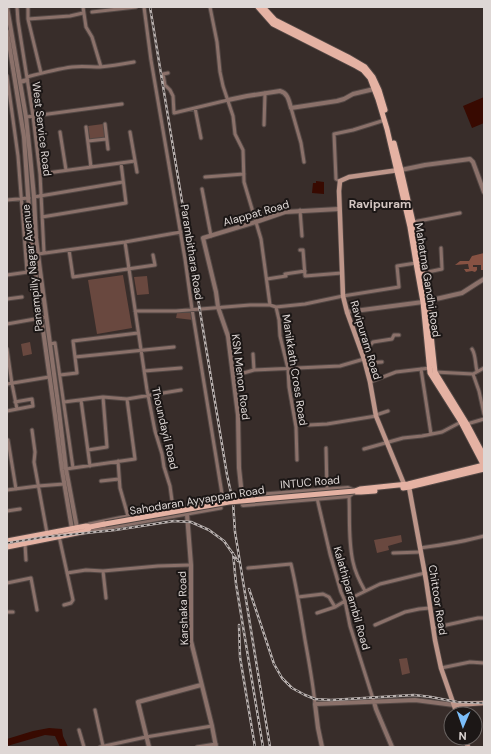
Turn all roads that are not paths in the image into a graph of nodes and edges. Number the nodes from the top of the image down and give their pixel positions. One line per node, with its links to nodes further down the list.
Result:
1 (7, 7): 13 (street, Panampilly Nagar Avenue)
2 (17, 7): 20 (street, West Service Road)
3 (28, 7): 12 (street)
4 (83, 7): 11 (street)
5 (136, 7): 10 (street)
6 (144, 7): 65 (street, Parambithara Road)
7 (210, 7): 24 (street)
8 (258, 7): 16 (main road, Mahatma Gandhi Road)
9 (263, 7): 16 (main road, Mahatma Gandhi Road)
10 (92, 12)
11 (83, 13): 12 (street); 15 (street)
12 (28, 19): 17 (street)
13 (8, 30): 21 (street, Panampilly Nagar Avenue); 56 (street, Panampilly Nagar Avenue)
14 (134, 62): 15 (street)
15 (101, 67): 17 (street)
16 (364, 69): 22 (main road, Mahatma Gandhi Road); 45 (main road, Mahatma Gandhi Road)
17 (42, 73): 20 (street)
18 (168, 73): 26 (street)
19 (7, 76): 57 (street)
20 (27, 79): 21 (street); 28 (street, West Service Road)
21 (20, 82): 29 (street, Panampilly Nagar Avenue)
22 (374, 89): 27 (street); 30 (main road, Mahatma Gandhi Road)
23 (265, 93): 24 (street); 27 (street); 32 (street)
24 (228, 100): 26 (street); 48 (street)
25 (122, 104): 28 (street)
26 (195, 108): 36 (street)
27 (292, 108): 41 (street)
28 (33, 116): 29 (street); 47 (street, West Service Road)
29 (26, 117): 55 (street, Panampilly Nagar Avenue)
30 (385, 120): 45 (main road, Mahatma Gandhi Road); 50 (street)
31 (104, 124): 37 (street)
32 (264, 125)
33 (86, 127): 38 (street)
34 (60, 132): 44 (street)
35 (130, 132): 40 (street)
36 (201, 138)
37 (106, 139): 38 (street); 39 (street)
38 (88, 142): 43 (street)
39 (108, 150)
40 (135, 161): 42 (street); 46 (street)
41 (304, 162)
42 (121, 163): 43 (street); 51 (street)
43 (91, 167): 44 (street)
44 (66, 170): 47 (street)
45 (399, 170): 50 (main road); 53 (street); 64 (main road, Mahatma Gandhi Road); 76 (main road, Mahatma Gandhi Road)
46 (138, 172)
47 (40, 174): 54 (street, West Service Road)
48 (244, 174): 49 (street); 63 (street)
49 (205, 177)
50 (340, 181): 59 (main road, Ravipuram Road)
51 (124, 182): 54 (street); 62 (street)
52 (202, 189): 66 (street)
53 (484, 192)
54 (41, 196): 55 (street); 62 (street, West Service Road)
55 (34, 197): 56 (street); 74 (street, Panampilly Nagar Avenue)
56 (29, 198): 57 (street); 74 (street, Panampilly Nagar Avenue)
57 (22, 199): 58 (street); 80 (street)
58 (7, 200)
59 (340, 209): 60 (street, Alappat Road); 81 (main road, Ravipuram Road)
60 (300, 210): 63 (street, Alappat Road); 67 (street)
61 (460, 213): 64 (street)
62 (42, 217): 73 (street, West Service Road)
63 (256, 222): 66 (street, Alappat Road); 85 (street)
64 (413, 222): 82 (main road, Mahatma Gandhi Road)
65 (180, 232): 69 (street); 93 (street, Parambithara Road)
66 (211, 236): 68 (street, Alappat Road)
67 (302, 236)
68 (202, 238): 91 (street, KSN Menon Road)
69 (125, 242): 71 (street); 77 (street, Thoundayil Road)
70 (442, 248): 82 (street)
71 (69, 250): 73 (street); 77 (street)
72 (302, 250): 79 (street)
73 (44, 253): 74 (street)
74 (36, 254): 78 (street, Panampilly Nagar Avenue)
75 (153, 255): 77 (street)
76 (416, 263): 86 (street); 89 (main road, Mahatma Gandhi Road)
77 (129, 268): 94 (street, Thoundayil Road)
78 (38, 271): 80 (street); 96 (street, Panampilly Nagar Avenue)
79 (304, 271): 81 (street); 85 (street)
80 (28, 272): 83 (street)
81 (342, 273): 86 (main road, Ravipuram Road)
82 (423, 273): 89 (main road, Mahatma Gandhi Road)
83 (7, 275)
84 (484, 279): 89 (street)
85 (267, 280): 90 (street)
86 (343, 296): 92 (street); 95 (main road, Ravipuram Road)
87 (22, 297): 88 (street)
88 (7, 299)
89 (425, 301): 95 (street); 111 (main road, Mahatma Gandhi Road); 118 (main road, Mahatma Gandhi Road)
90 (270, 305): 91 (street); 92 (street)
91 (218, 307): 93 (street); 122 (street, KSN Menon Road)
92 (276, 307): 113 (street, Manikkath Cross Road)
93 (192, 310): 94 (street); 172 (street, Parambithara Road)
94 (135, 311): 98 (street, Thoundayil Road)
95 (347, 312): 104 (main road, Ravipuram Road)
96 (44, 317): 97 (street); 100 (street, Panampilly Nagar Avenue); 121 (street, Panampilly Nagar Avenue)
97 (7, 324)
98 (138, 333): 105 (street, Thoundayil Road); 107 (street)
99 (399, 335): 104 (street)
100 (50, 344): 120 (street); 121 (street, Panampilly Nagar Avenue)
101 (174, 347): 105 (street)
102 (7, 349): 125 (street)
103 (472, 349): 117 (street)
104 (360, 350): 108 (main road, Ravipuram Road)
105 (141, 351): 107 (street); 116 (street, Thoundayil Road)
106 (253, 354): 115 (street)
107 (75, 357): 120 (street)
108 (365, 361): 109 (street); 113 (street); 123 (main road, Ravipuram Road)
109 (382, 362)
110 (181, 368): 116 (street)
111 (430, 368): 114 (street); 141 (main road, Mahatma Gandhi Road)
112 (484, 368): 117 (street)
113 (288, 369): 115 (street); 152 (street, Manikkath Cross Road)
114 (421, 369): 123 (street); 145 (street)
115 (254, 370): 122 (street)
116 (144, 371): 127 (street, Thoundayil Road)
117 (478, 371): 119 (street)
118 (435, 372): 119 (street); 142 (main road, Mahatma Gandhi Road)
119 (473, 374): 138 (street)
120 (60, 375): 121 (street); 132 (street)
121 (52, 376): 125 (street); 133 (street, Panampilly Nagar Avenue); 134 (street, Panampilly Nagar Avenue)
122 (233, 376): 169 (street, KSN Menon Road)
123 (370, 382): 139 (main road, Ravipuram Road)
124 (7, 384): 125 (street)
125 (12, 384): 131 (street)
126 (181, 390): 127 (street)
127 (148, 395): 129 (street); 173 (street, Thoundayil Road)
128 (103, 397): 129 (street); 130 (street); 150 (street)
129 (127, 399): 153 (street)
130 (81, 400): 132 (street); 150 (street)
131 (15, 402): 135 (street); 135 (street)
132 (64, 402): 133 (street); 158 (street)
133 (58, 403): 134 (street); 159 (street, Panampilly Nagar Avenue)
134 (53, 404): 159 (street, Panampilly Nagar Avenue)
135 (17, 409): 136 (street)
136 (7, 411)
137 (388, 411): 139 (street)
138 (484, 414)
139 (376, 415): 143 (street); 147 (main road, Ravipuram Road)
140 (484, 419): 142 (street)
141 (461, 422): 145 (street); 157 (main road, Mahatma Gandhi Road)
142 (467, 424): 151 (main road, Mahatma Gandhi Road)
143 (309, 425)
144 (32, 430): 163 (street)
145 (431, 434): 147 (street)
146 (7, 440): 154 (street)
147 (386, 442): 149 (street); 164 (main road, Ravipuram Road)
148 (326, 448): 167 (street)
149 (364, 449)
150 (88, 450): 156 (street)
151 (484, 456)
152 (297, 460)
153 (118, 462): 156 (street); 160 (street)
154 (12, 464): 155 (street); 165 (street)
155 (7, 465)
156 (90, 466): 158 (street)
157 (484, 466): 164 (main road, Sahodaran Ayyappan Road)
158 (73, 468): 159 (street)
159 (64, 469): 162 (street, Panampilly Nagar Avenue)
160 (119, 479): 161 (street); 177 (street)
161 (101, 481)
162 (66, 484): 163 (street); 179 (street, Panampilly Nagar Avenue)
163 (38, 486): 165 (street); 180 (street)
164 (406, 486): 168 (main road, Sahodaran Ayyappan Road); 187 (main road, Chittoor Road)
165 (16, 489): 166 (street)
166 (7, 490)
167 (327, 490): 168 (street, INTUC Road); 169 (street, INTUC Road)
168 (354, 492): 170 (street); 178 (main road, Sahodaran Ayyappan Road, bridge)
169 (243, 496): 171 (street, KSN Menon Road)
170 (349, 496): 171 (street); 196 (street)
171 (317, 498): 199 (street, Kalathiparambil Road)
172 (219, 501): 173 (street); 176 (street)
173 (173, 508): 177 (street)
174 (20, 509): 175 (street)
175 (7, 511)
176 (188, 514): 178 (street); 190 (street, Karshaka Road)
177 (128, 516): 178 (street)
178 (88, 528): 179 (main road, Sahodaran Ayyappan Road); 179 (main road, Sahodaran Ayyappan Road)
179 (73, 530): 180 (main road, Sahodaran Ayyappan Road); 181 (main road, Sahodaran Ayyappan Road)
180 (47, 533): 183 (main road, Sahodaran Ayyappan Road)
181 (59, 536): 185 (main road, Sahodaran Ayyappan Road); 194 (street)
182 (484, 536): 187 (street)
183 (27, 537): 184 (main road, Sahodaran Ayyappan Road); 185 (main road)
184 (7, 541)
185 (27, 543): 186 (main road, Sahodaran Ayyappan Road); 189 (street)
186 (7, 547)
187 (420, 550): 188 (street); 193 (main road, Chittoor Road)
188 (393, 553)
189 (26, 560)
190 (191, 564): 192 (street); 212 (street, Karshaka Road)
191 (248, 568): 197 (street)
192 (103, 571): 194 (street); 198 (street)
193 (425, 573): 196 (street); 202 (main road, Chittoor Road)
194 (67, 574): 200 (street)
195 (7, 583): 203 (street)
196 (365, 591): 199 (street)
197 (298, 597): 201 (street); 215 (street)
198 (106, 598)
199 (345, 601): 201 (street); 213 (street, Kalathiparambil Road)
200 (64, 605)
201 (335, 607): 206 (street)
202 (430, 608): 208 (street); 209 (main road, Chittoor Road)
203 (37, 610)
204 (7, 612): 205 (street)
205 (13, 612)
206 (317, 613)
207 (484, 618): 209 (street)
208 (375, 625)
209 (433, 628): 211 (main road, Chittoor Road)
210 (484, 662): 211 (street)
211 (441, 668): 216 (main road, Chittoor Road)
212 (201, 685): 218 (street, Karshaka Road); 220 (street)
213 (374, 702): 215 (street); 216 (street); 227 (street)
214 (484, 703): 216 (main road)
215 (315, 704): 226 (street)
216 (454, 705)
217 (95, 710): 223 (street)
218 (212, 726): 220 (street); 221 (street, Karshaka Road)
219 (78, 730): 222 (street)
220 (146, 737): 223 (street); 224 (street)
221 (216, 745): 225 (street)
222 (84, 747)
223 (102, 747)
224 (149, 747)
225 (197, 747)
226 (322, 747)
227 (392, 747)

